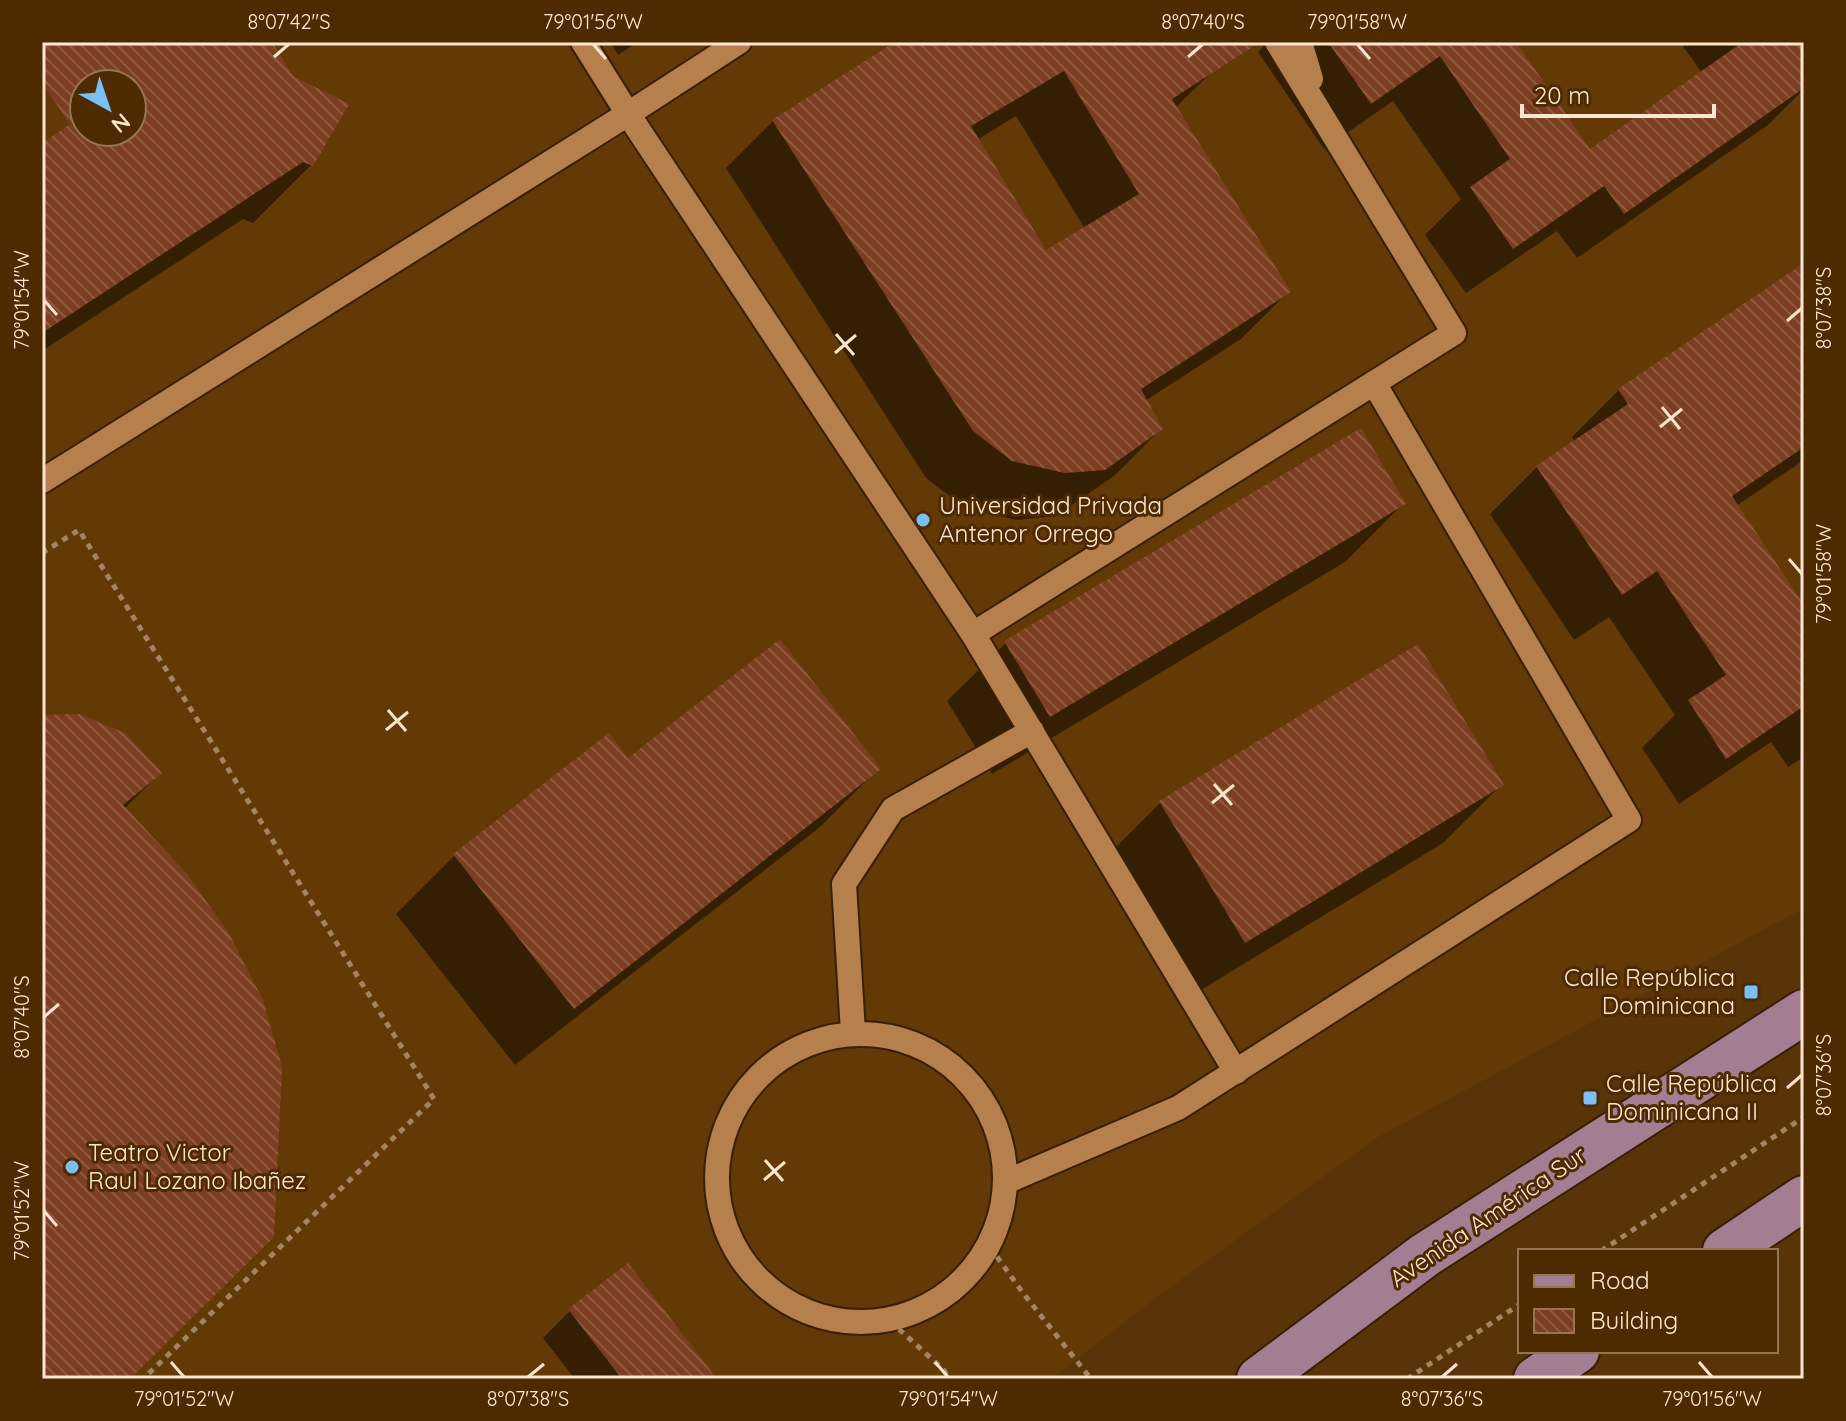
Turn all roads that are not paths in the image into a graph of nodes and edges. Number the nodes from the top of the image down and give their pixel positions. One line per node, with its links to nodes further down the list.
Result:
1 (583, 42): 6 (lane)
2 (739, 42): 6 (lane)
3 (1277, 42): 5 (lane)
4 (1300, 42): 5 (lane)
5 (1320, 112): 7 (lane)
6 (628, 114): 8 (lane); 9 (lane)
7 (1374, 383): 9 (lane); 13 (lane)
8 (42, 481)
9 (973, 634): 10 (lane)
10 (1032, 731): 12 (lane); 13 (lane)
11 (1804, 1012): 18 (main road, Avenida América Sur)
12 (853, 1032): 14 (lane); 14 (lane)
13 (1236, 1072): 14 (lane)
14 (1008, 1181)
15 (1804, 1198): 16 (main road)
16 (1728, 1249)
17 (1574, 1353): 19 (main road)
18 (1259, 1379)
19 (1536, 1379)

